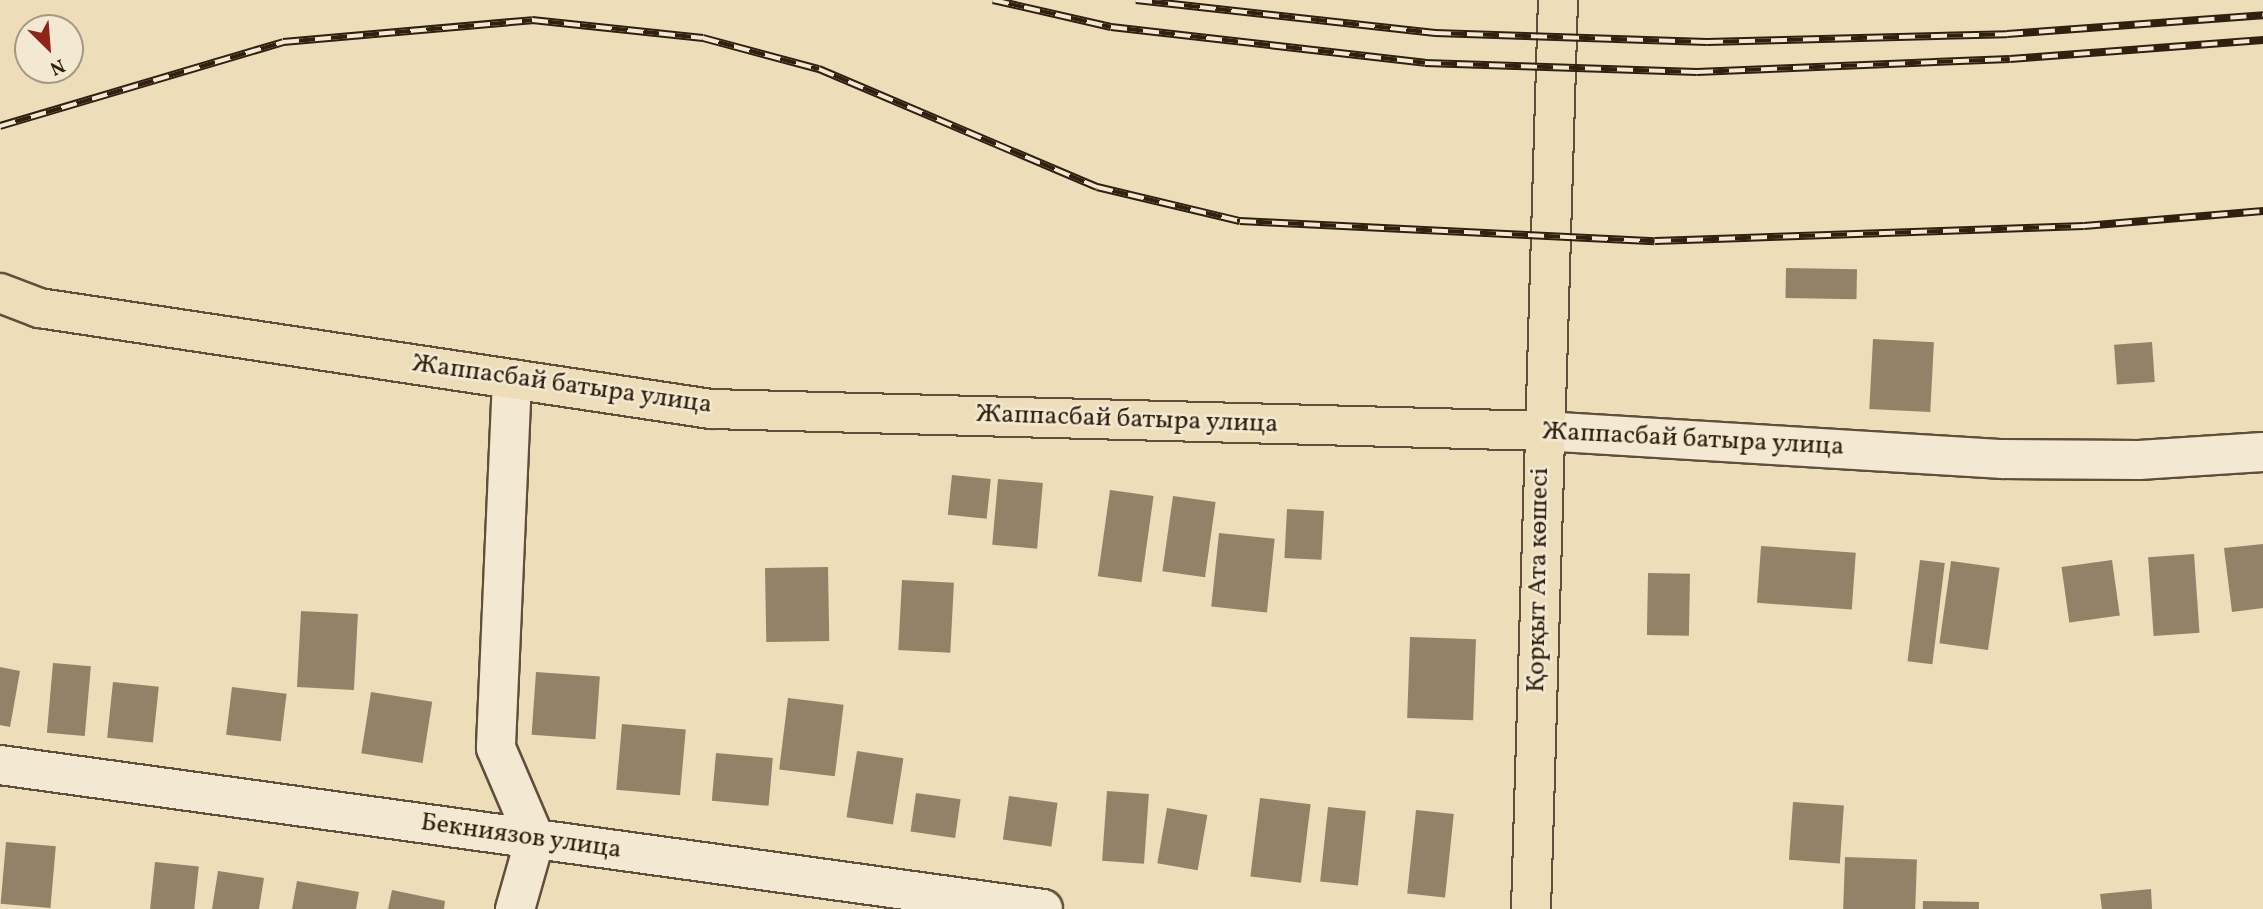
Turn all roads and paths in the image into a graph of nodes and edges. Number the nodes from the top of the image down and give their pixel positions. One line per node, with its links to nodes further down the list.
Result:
1 (1558, 0): 4 (main road, Қорқыт Ата көшесі)
2 (0, 293): 3 (main road, Жаппасбай батыра улица)
3 (512, 379): 4 (main road, Жаппасбай батыра улица); 7 (street)
4 (1543, 431): 5 (street, Жаппасбай батыра улица); 10 (main road, Қорқыт Ата көшесі)
5 (2263, 452)
6 (0, 765): 7 (street, Бекниязов улица)
7 (534, 839): 8 (street); 9 (street, Бекниязов улица)
8 (514, 909)
9 (1043, 909)
10 (1531, 909)

